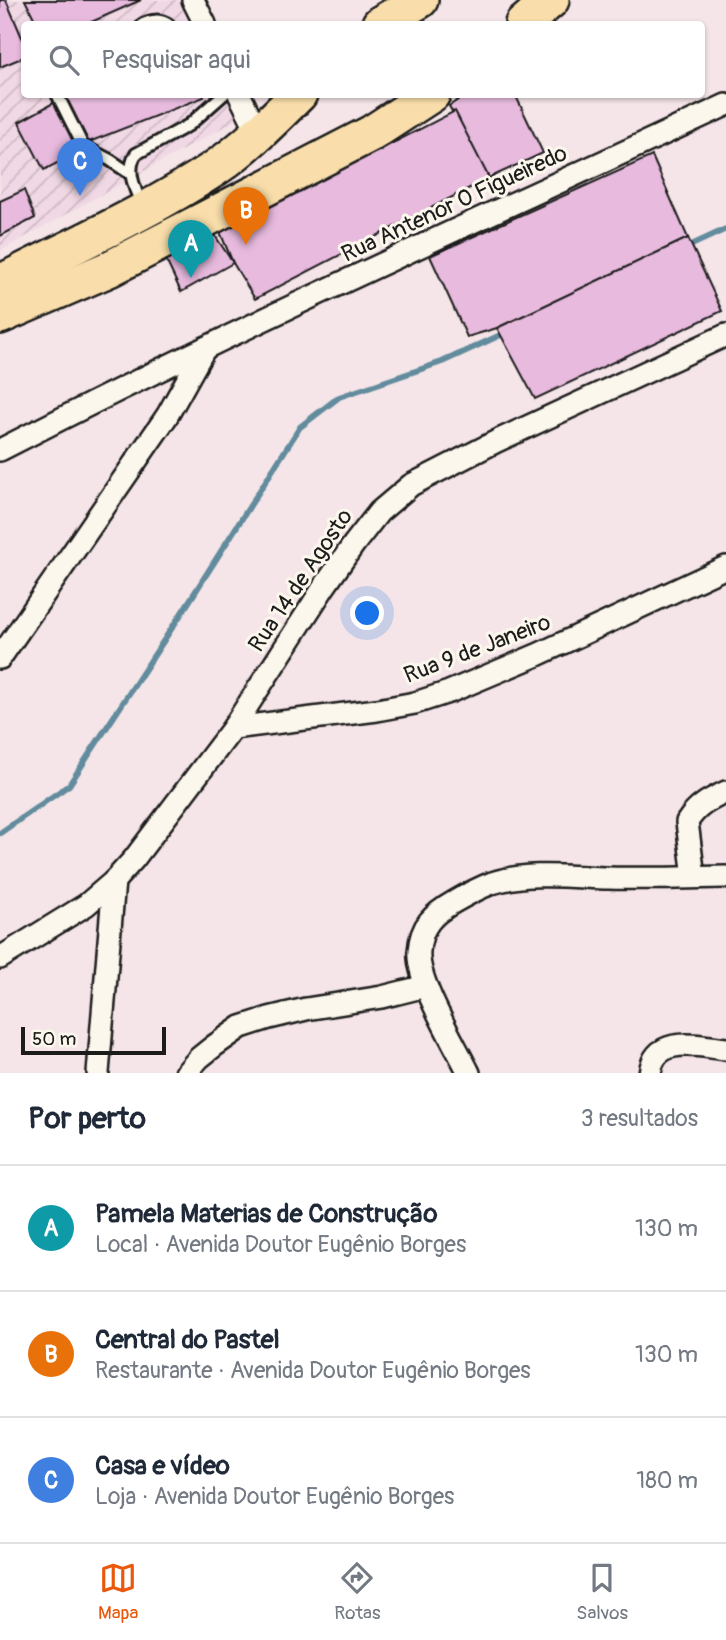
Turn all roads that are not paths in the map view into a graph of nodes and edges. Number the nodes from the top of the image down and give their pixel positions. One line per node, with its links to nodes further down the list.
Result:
1 (193, 0): 4 (street)
2 (420, 0): 5 (highway)
3 (551, 0): 6 (highway)
4 (204, 21)
5 (385, 21)
6 (526, 21)
7 (59, 98): 16 (lane)
8 (222, 98): 16 (lane)
9 (229, 98): 15 (street)
10 (295, 98): 15 (highway)
11 (383, 98): 14 (highway)
12 (426, 98): 14 (highway)
13 (726, 105): 21 (street, Rua Antenor O Figueiredo)
14 (372, 133): 19 (highway)
15 (259, 134): 17 (highway)
16 (131, 174): 17 (lane)
17 (143, 210): 18 (highway)
18 (0, 283)
19 (0, 316)
20 (726, 335): 25 (street, Rua 14 de Agosto)
21 (205, 348): 22 (street, Rua Antenor O Figueiredo); 24 (street)
22 (0, 450)
23 (726, 568): 25 (street, Rua 9 de Janeiro)
24 (0, 658)
25 (233, 728): 29 (street, Rua 14 de Agosto)
26 (726, 792): 27 (street)
27 (694, 877): 28 (street); 31 (street)
28 (726, 877)
29 (114, 881): 30 (street, Rua 14 de Agosto); 33 (street)
30 (0, 958)
31 (426, 986): 34 (street); 35 (street)
32 (726, 1049): 36 (street)
33 (99, 1073)
34 (186, 1073)
35 (469, 1073)
36 (650, 1073)

